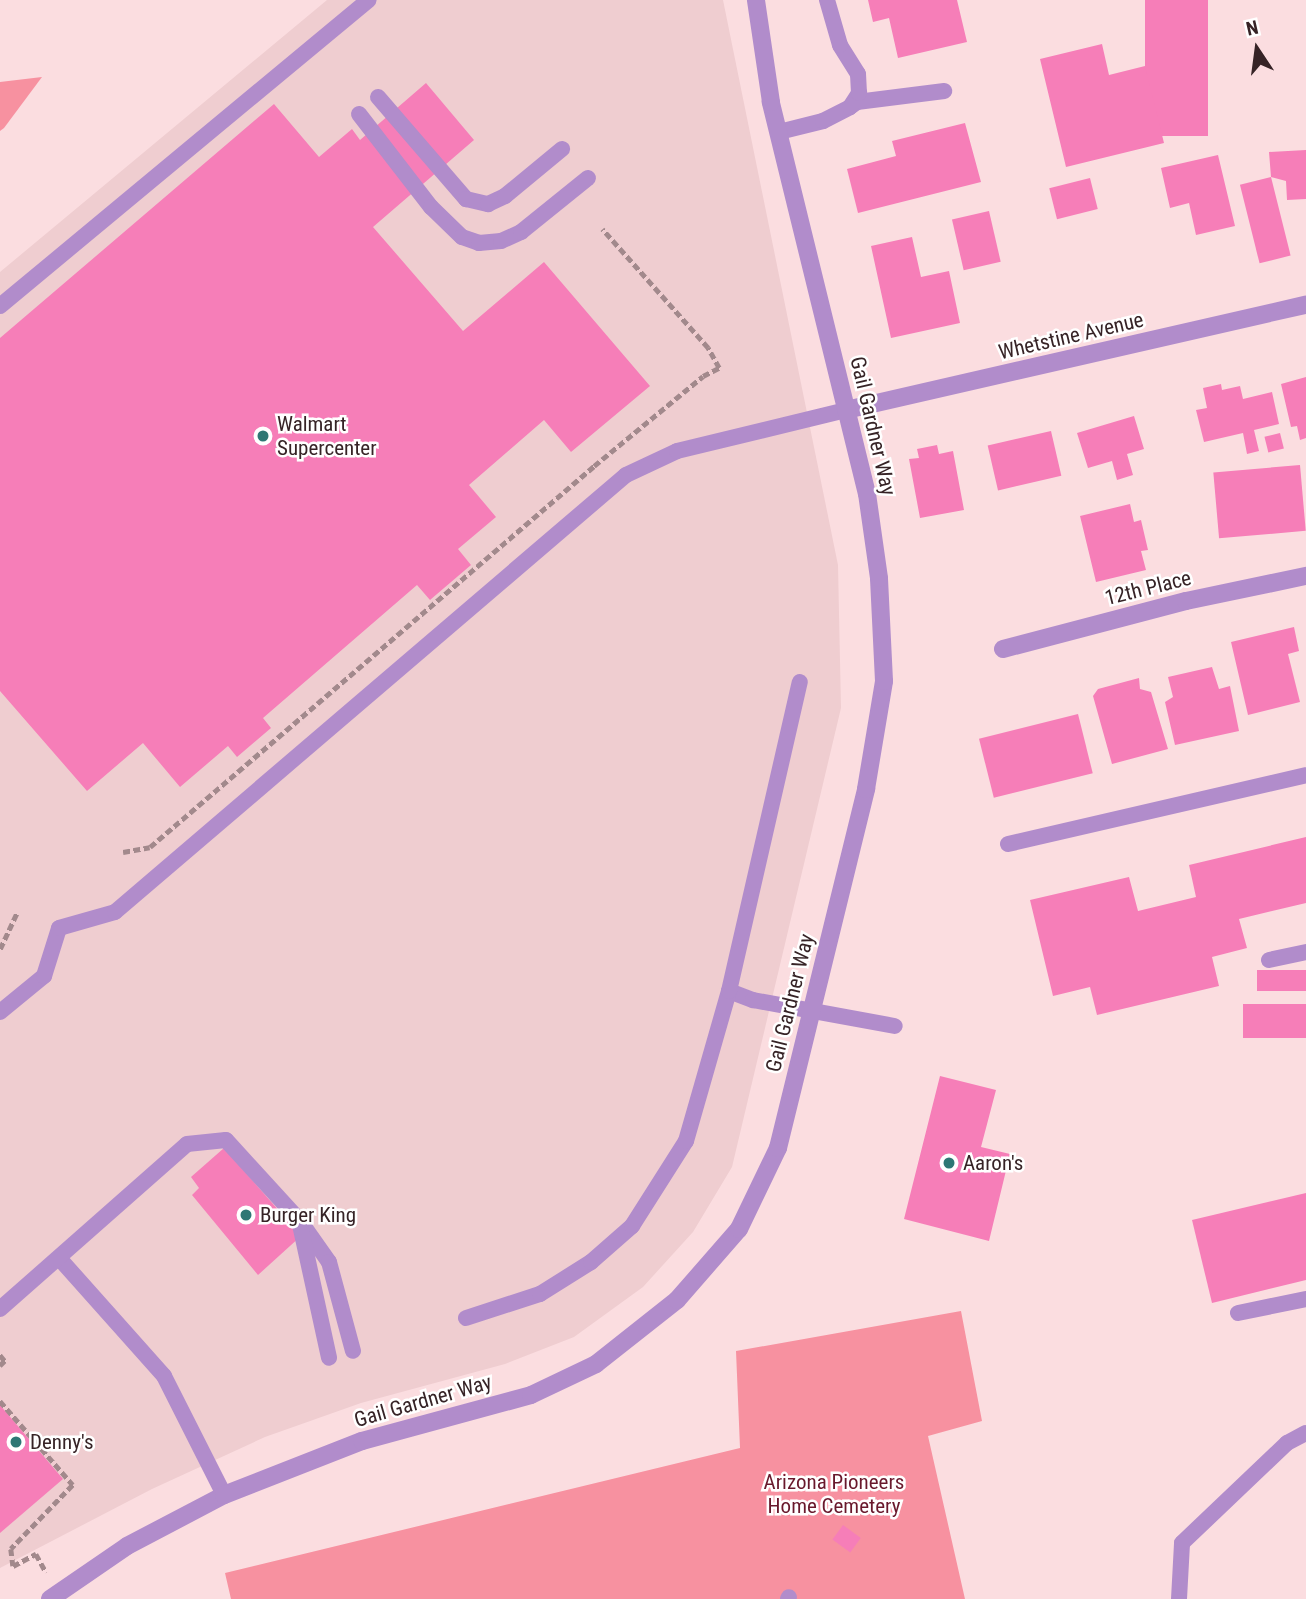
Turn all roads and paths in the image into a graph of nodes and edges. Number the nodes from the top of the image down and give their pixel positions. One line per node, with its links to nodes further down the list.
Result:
1 (369, 0): 13 (lane)
2 (756, 0): 8 (street, Gail Gardner Way)
3 (827, 0): 6 (lane)
4 (944, 91): 6 (lane)
5 (378, 97): 9 (lane)
6 (850, 107): 8 (lane)
7 (359, 114): 10 (lane)
8 (779, 132): 14 (street, Gail Gardner Way)
9 (562, 149)
10 (588, 178)
11 (602, 229): 20 (path)
12 (1306, 305): 14 (street, Whetstine Avenue)
13 (0, 306)
14 (846, 410): 26 (street, Gail Gardner Way); 27 (lane)
15 (1306, 576): 16 (street, 12th Place)
16 (1003, 649)
17 (800, 682): 25 (lane)
18 (1306, 775): 19 (lane)
19 (1008, 844)
20 (123, 852)
21 (17, 913): 22 (path)
22 (0, 949)
23 (1306, 952): 24 (lane)
24 (1269, 960)
25 (729, 991): 26 (lane); 34 (lane)
26 (810, 1011): 28 (lane); 41 (street, Gail Gardner Way)
27 (0, 1012)
28 (895, 1026)
29 (299, 1220): 30 (lane); 35 (lane); 37 (lane)
30 (59, 1258): 32 (lane); 41 (lane)
31 (1306, 1298): 33 (lane)
32 (0, 1309)
33 (1238, 1313)
34 (466, 1318)
35 (353, 1351)
36 (0, 1355): 38 (path)
37 (329, 1358)
38 (0, 1366)
39 (0, 1401): 42 (path)
40 (1306, 1433): 44 (lane)
41 (223, 1495): 43 (street, Gail Gardner Way)
42 (46, 1572)
43 (50, 1599)
44 (1179, 1599)

